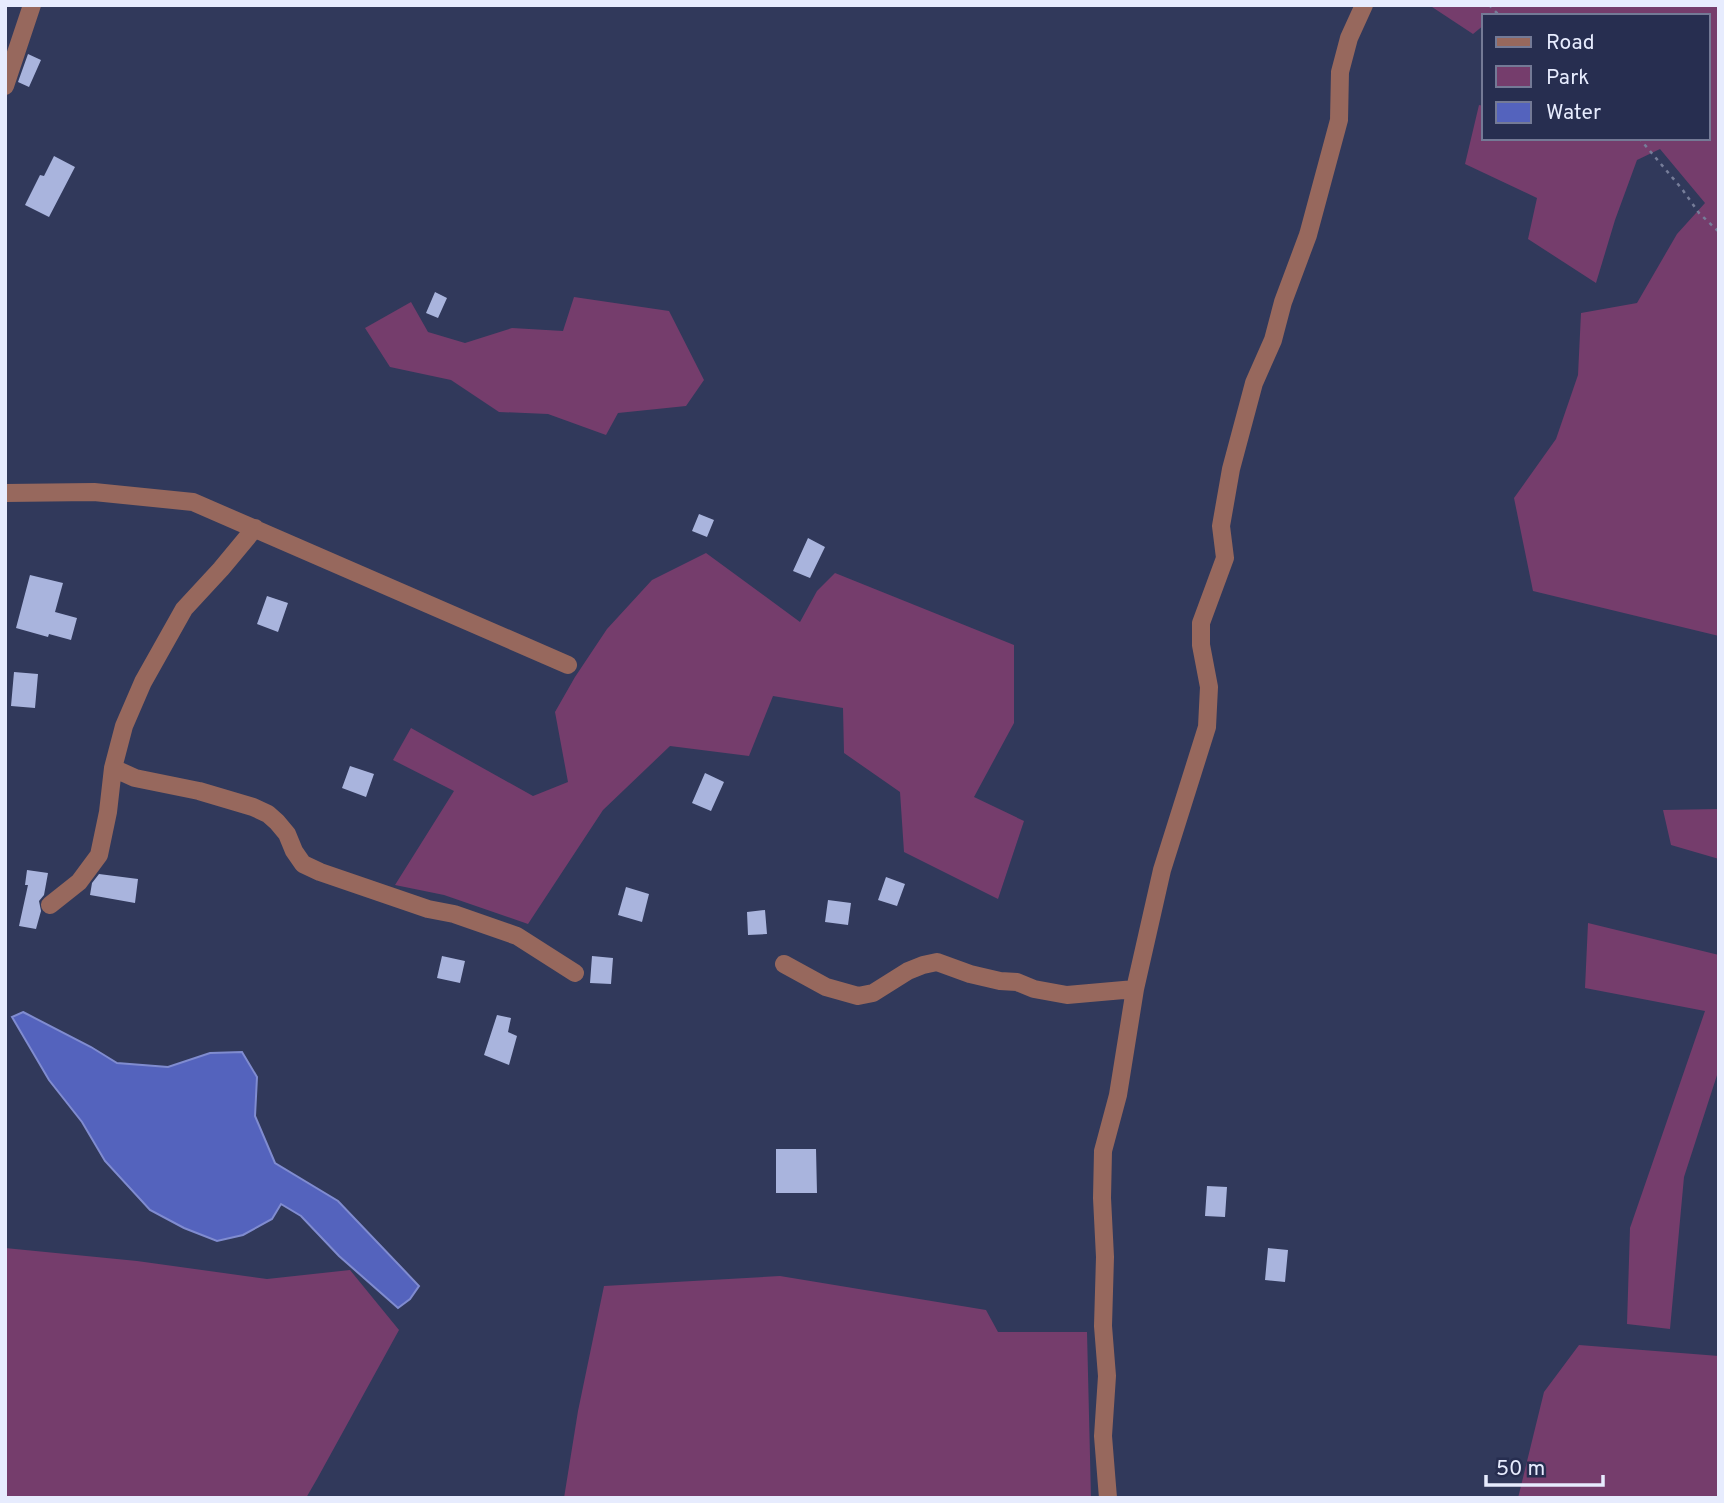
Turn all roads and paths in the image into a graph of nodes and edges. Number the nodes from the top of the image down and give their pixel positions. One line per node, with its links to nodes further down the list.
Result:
1 (32, 5): 3 (street)
2 (1364, 5): 13 (street)
3 (5, 86)
4 (1641, 140): 5 (path)
5 (1719, 232)
6 (5, 493): 7 (street)
7 (255, 528): 8 (street); 9 (street)
8 (568, 665)
9 (113, 768): 10 (street); 12 (street)
10 (50, 905)
11 (784, 964): 13 (street)
12 (575, 973)
13 (1135, 989): 14 (street)
14 (1108, 1498)

